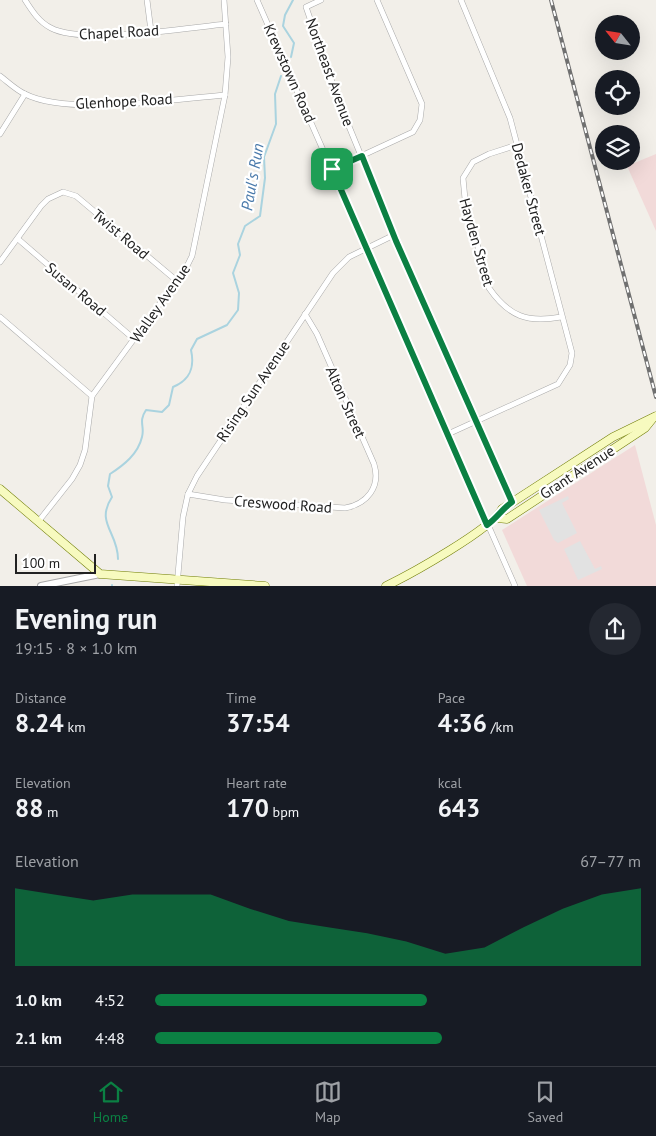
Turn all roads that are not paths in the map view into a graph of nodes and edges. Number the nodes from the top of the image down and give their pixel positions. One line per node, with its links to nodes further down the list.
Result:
1 (26, 0): 9 (street, Chapel Road)
2 (147, 0): 9 (street)
3 (224, 0): 8 (street, Walley Avenue)
4 (257, 0): 16 (street, Krewstown Road)
5 (321, 0): 15 (street, Northeast Avenue)
6 (377, 0): 15 (street)
7 (461, 0): 14 (street, Dedaker Street)
8 (226, 24): 9 (street, Chapel Road); 12 (street, Walley Avenue)
9 (151, 31)
10 (0, 76): 11 (street, Glenhope Road)
11 (25, 94): 12 (street, Glenhope Road); 13 (street)
12 (225, 95): 21 (street, Walley Avenue)
13 (0, 134)
14 (517, 145): 24 (street, Dedaker Street); 24 (street, Hayden Street)
15 (362, 156): 16 (street); 17 (street, Northeast Avenue)
16 (332, 169): 19 (street, Krewstown Road)
17 (394, 235): 19 (street, Rising Sun Avenue); 28 (street, Northeast Avenue)
18 (18, 239): 20 (street); 21 (street, Twist Road); 25 (street, Susan Road)
19 (367, 246): 22 (street, Rising Sun Avenue); 29 (street, Krewstown Road)
20 (0, 262)
21 (177, 281): 25 (street, Walley Avenue)
22 (305, 314): 31 (street, Alton Street); 32 (street, Rising Sun Avenue)
23 (0, 317): 26 (street)
24 (561, 317): 28 (street, Dedaker Street)
25 (134, 339): 26 (street, Walley Avenue)
26 (92, 396): 35 (street, Walley Avenue)
27 (654, 417): 33 (main road, Grant Avenue); 34 (main road, Grant Avenue)
28 (476, 421): 29 (street); 33 (street, Northeast Avenue)
29 (448, 434): 36 (street, Krewstown Road)
30 (0, 490): 35 (main road)
31 (372, 492): 32 (street, Creswood Road)
32 (188, 494): 38 (street, Rising Sun Avenue)
33 (512, 502): 34 (main road, Grant Avenue)
34 (497, 518): 36 (main road, Grant Avenue)
35 (38, 522): 37 (main road)
36 (487, 525): 41 (main road, Grant Avenue); 42 (street, Krewstown Road)
37 (100, 574): 38 (main road); 39 (street)
38 (177, 583): 40 (main road)
39 (41, 586)
40 (265, 586)
41 (386, 586)
42 (515, 586)

